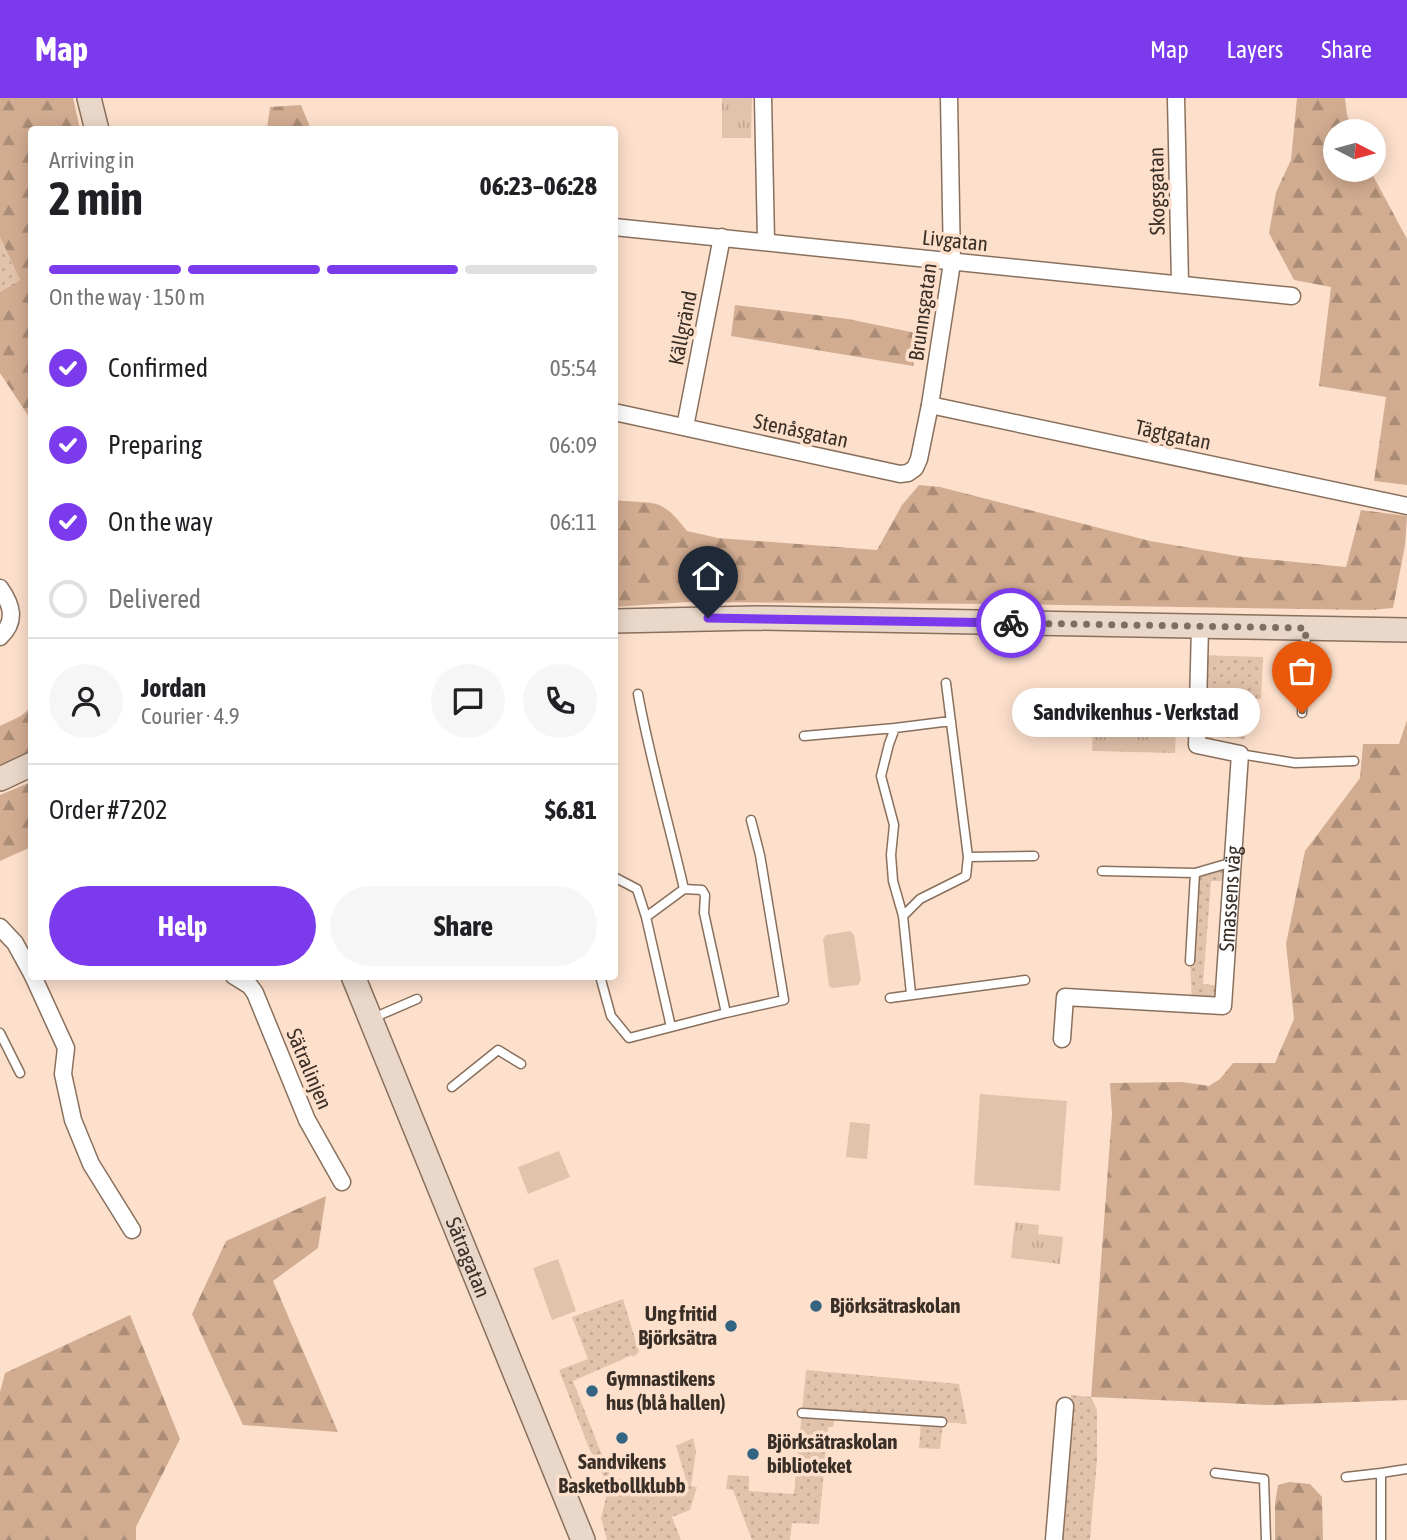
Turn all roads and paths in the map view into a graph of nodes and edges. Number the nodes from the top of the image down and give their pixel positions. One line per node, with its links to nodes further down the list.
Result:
1 (89, 98): 5 (street)
2 (763, 98): 8 (street)
3 (949, 98): 9 (street, Brunnsgatan)
4 (1176, 98): 10 (street, Skogsgatan)
5 (96, 126)
6 (618, 227): 7 (street, Livgatan)
7 (722, 237): 8 (street, Livgatan); 14 (street, Källgränd)
8 (766, 241): 9 (street, Livgatan)
9 (952, 263): 10 (street, Livgatan); 12 (street, Brunnsgatan)
10 (1180, 283): 11 (street, Livgatan)
11 (1292, 296)
12 (930, 405): 14 (street, Stenåsgatan); 15 (street, Tägtgatan)
13 (618, 413): 14 (street, Stenåsgatan)
14 (685, 427)
15 (1407, 506)
16 (0, 588): 21 (street)
17 (618, 621): 18 (street)
18 (1200, 627): 19 (street); 28 (street)
19 (1306, 628): 20 (street); 24 (lane)
20 (1407, 630)
21 (0, 637)
22 (946, 683): 25 (lane)
23 (638, 694): 39 (lane)
24 (1302, 713)
25 (951, 721): 26 (lane); 34 (lane)
26 (895, 728): 27 (lane); 40 (lane)
27 (804, 736)
28 (1240, 754): 29 (lane); 35 (street, Smassens väg)
29 (1354, 761)
30 (28, 766): 31 (street)
31 (0, 779)
32 (751, 820): 53 (lane)
33 (1034, 856): 34 (lane)
34 (968, 857): 40 (lane)
35 (1233, 862): 37 (lane); 57 (street, Smassens väg)
36 (1102, 872): 37 (lane)
37 (1195, 873): 43 (lane)
38 (618, 879): 41 (lane)
39 (684, 889): 41 (lane); 53 (lane)
40 (903, 916): 50 (lane)
41 (646, 917): 55 (lane)
42 (0, 927): 44 (street)
43 (1190, 961)
44 (28, 967)
45 (34, 980): 62 (street)
46 (240, 980): 61 (street, Sätralinjen)
47 (355, 980): 54 (street, Sätragatan)
48 (601, 980): 55 (lane)
49 (1025, 981): 50 (lane)
50 (911, 994): 51 (lane)
51 (890, 998)
52 (417, 999): 54 (lane)
53 (726, 1013): 55 (lane)
54 (370, 1019): 70 (street, Sätragatan)
55 (671, 1027)
56 (0, 1033): 59 (lane)
57 (1062, 1039)
58 (521, 1064): 60 (lane)
59 (20, 1073)
60 (452, 1087)
61 (342, 1182)
62 (132, 1230)
63 (1065, 1406): 71 (street)
64 (802, 1413): 65 (lane)
65 (942, 1422)
66 (1407, 1469): 68 (lane)
67 (1215, 1473): 72 (lane)
68 (1381, 1473): 69 (lane); 73 (lane)
69 (1346, 1477)
70 (583, 1540)
71 (1054, 1540)
72 (1266, 1540)
73 (1381, 1540)

